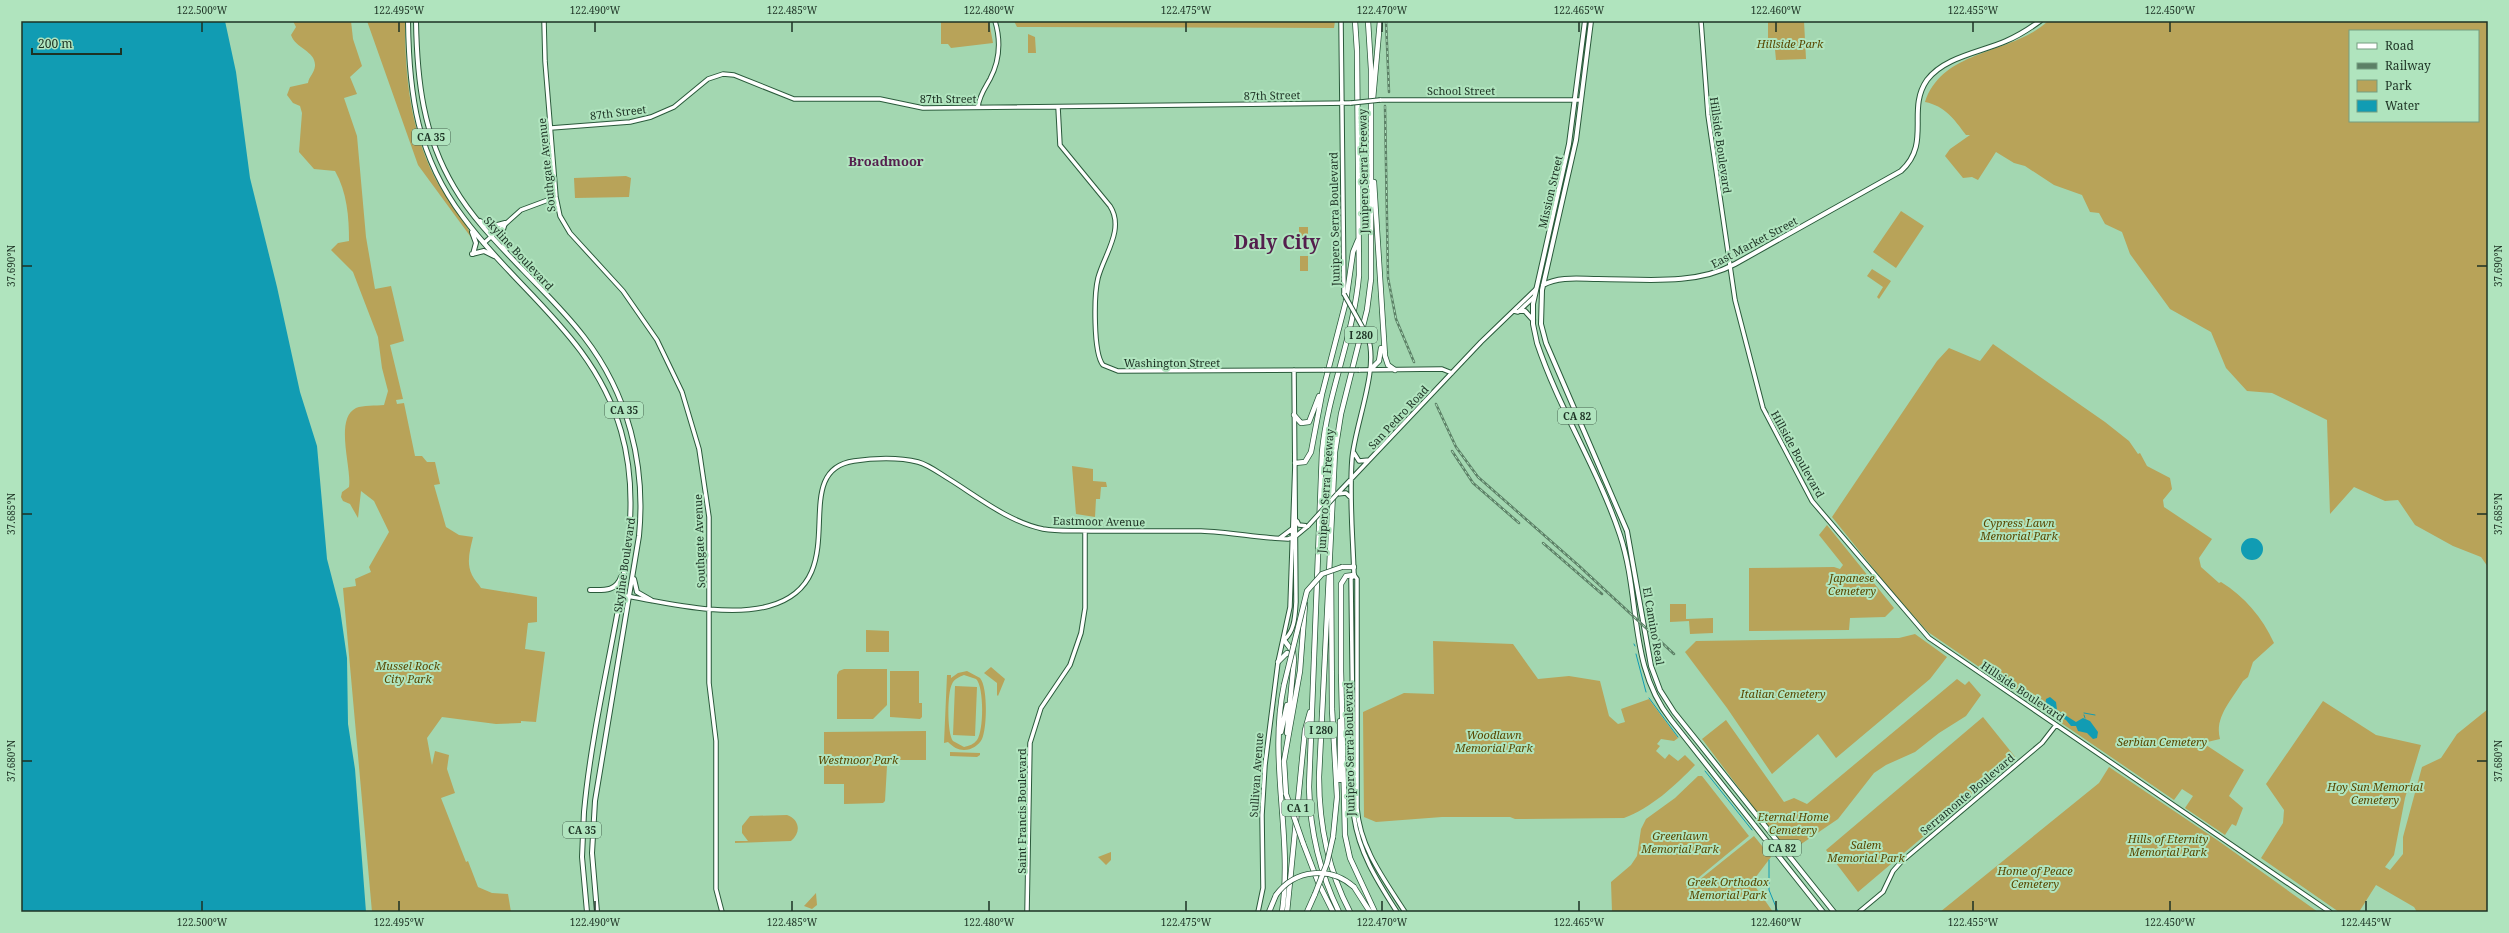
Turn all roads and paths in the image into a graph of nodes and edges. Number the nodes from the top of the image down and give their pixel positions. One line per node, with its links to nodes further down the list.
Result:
1 (408, 21): 23 (main road, Skyline Boulevard / CA 35)
2 (416, 21): 22 (main road, Skyline Boulevard / CA 35)
3 (544, 21): 19 (street, Southgate Avenue)
4 (995, 21): 16 (street)
5 (1341, 21): 15 (street, Junipero Serra Boulevard)
6 (1355, 21): 26 (highway, Junipero Serra Freeway / I 280)
7 (1368, 21): 18 (highway, Junipero Serra Freeway / I 280)
8 (1380, 21): 18 (highway)
9 (1585, 21): 13 (main road, Mission Street / CA 82)
10 (1591, 21): 14 (main road, Mission Street / CA 82)
11 (1701, 21): 29 (street, Hillside Boulevard)
12 (2040, 21): 29 (main road, East Market Street)
13 (1575, 99): 14 (street, School Street); 15 (street, School Street, bridge); 32 (main road, Mission Street / CA 82)
14 (1581, 100): 31 (main road, Mission Street / CA 82)
15 (1342, 103): 17 (street, 87th Street); 41 (street, Junipero Serra Boulevard, bridge)
16 (978, 107): 17 (street, 87th Street); 19 (street, 87th Street)
17 (1058, 107): 40 (street, Washington Street)
18 (1371, 115): 20 (highway, Junipero Serra Freeway / I 280)
19 (551, 128): 21 (street, Southgate Avenue)
20 (1372, 158): 36 (highway); 58 (highway, Junipero Serra Freeway / I 280)
21 (556, 197): 24 (street); 68 (street, Southgate Avenue)
22 (471, 212): 24 (main road); 25 (main road, Skyline Boulevard / CA 35)
23 (463, 218): 27 (main road, Skyline Boulevard / CA 35); 30 (main road)
24 (505, 223): 25 (street); 28 (main road)
25 (491, 236): 27 (street); 28 (main road, Skyline Boulevard / CA 35)
26 (1359, 238): 38 (highway); 76 (highway, Junipero Serra Freeway / I 280)
27 (484, 243): 30 (main road, Skyline Boulevard / CA 35)
28 (513, 259): 61 (main road, Skyline Boulevard / CA 35)
29 (1730, 267): 31 (main road, East Market Street); 77 (street, Hillside Boulevard)
30 (508, 268): 59 (main road, Skyline Boulevard / CA 35)
31 (1543, 285): 32 (main road, San Pedro Road); 33 (main road); 98 (main road, El Camino Real / CA 82)
32 (1536, 289): 33 (main road, Mission Street / CA 82); 35 (street, San Pedro Road)
33 (1534, 297): 34 (street); 37 (main road, Mission Street / CA 82)
34 (1520, 310): 35 (street); 37 (main road)
35 (1514, 311): 43 (street, San Pedro Road)
36 (1381, 320): 41 (highway); 42 (highway)
37 (1533, 320): 39 (main road, Mission Street / CA 82)
38 (1333, 349): 44 (highway); 47 (highway)
39 (1546, 364): 97 (main road, El Camino Real / CA 82)
40 (1294, 370): 41 (street, Washington Street, bridge); 44 (street, Sullivan Avenue)
41 (1370, 370): 42 (street, Washington Street); 45 (street, Junipero Serra Boulevard)
42 (1395, 370): 43 (street, Washington Street)
43 (1452, 373): 46 (street, San Pedro Road)
44 (1294, 415): 47 (street, Sullivan Avenue)
45 (1353, 451): 46 (street); 48 (street, Junipero Serra Boulevard)
46 (1370, 460): 48 (street, San Pedro Road)
47 (1294, 463): 51 (street, Sullivan Avenue); 53 (street, Sullivan Avenue)
48 (1351, 478): 49 (street, San Pedro Road); 50 (street, Junipero Serra Boulevard)
49 (1337, 494): 50 (street); 52 (street, San Pedro Road, bridge)
50 (1351, 499): 60 (street, Junipero Serra Boulevard)
51 (1296, 520): 52 (street); 55 (street, Sullivan Avenue)
52 (1305, 527): 55 (street, San Pedro Road)
53 (1292, 528): 56 (street, Sullivan Avenue); 57 (street)
54 (1085, 530): 57 (street, Eastmoor Avenue); 68 (street, Eastmoor Avenue); 84 (street, Saint Francis Boulevard)
55 (1296, 536): 56 (street, Eastmoor Avenue); 69 (street, Sullivan Avenue)
56 (1292, 538): 57 (street, Eastmoor Avenue); 69 (street, Sullivan Avenue)
57 (1279, 539)
58 (1330, 542): 80 (highway); 92 (highway, Junipero Serra Freeway / I 280)
59 (626, 563): 64 (main road); 65 (main road, Skyline Boulevard / CA 35)
60 (1354, 567): 62 (street, Junipero Serra Boulevard); 63 (highway, bridge)
61 (634, 569): 66 (main road, Skyline Boulevard / CA 35); 67 (main road)
62 (1354, 575): 72 (highway); 74 (street, Junipero Serra Boulevard); 75 (street, Junipero Serra Boulevard)
63 (1314, 582): 78 (highway, bridge); 79 (highway, bridge)
64 (590, 590)
65 (620, 595): 66 (street); 81 (main road, Skyline Boulevard / CA 35)
66 (630, 596): 67 (street); 82 (main road, Skyline Boulevard / CA 35)
67 (651, 600): 68 (street)
68 (709, 609): 83 (street, Southgate Avenue)
69 (1284, 640): 70 (highway); 71 (street, Sullivan Avenue)
70 (1294, 660): 71 (highway); 73 (highway)
71 (1278, 662): 85 (street, Sullivan Avenue)
72 (1341, 671): 80 (highway); 94 (highway)
73 (1293, 672): 78 (highway); 79 (highway)
74 (1352, 679): 75 (street); 95 (street, Junipero Serra Boulevard)
75 (1357, 684): 96 (street, Junipero Serra Boulevard)
76 (1312, 704): 88 (highway, CA 1); 91 (highway, Junipero Serra Freeway / I 280)
77 (2056, 725): 99 (street, Serramonte Boulevard); 100 (street, Hillside Boulevard)
78 (1279, 752): 87 (highway)
79 (1284, 757): 90 (highway, bridge)
80 (1337, 804): 89 (highway, bridge)
81 (587, 912)
82 (597, 912)
83 (722, 912)
84 (1027, 912)
85 (1258, 912)
86 (1269, 912): 93 (highway, bridge)
87 (1282, 912)
88 (1286, 912)
89 (1307, 912)
90 (1333, 912)
91 (1339, 912)
92 (1350, 912)
93 (1370, 912)
94 (1376, 912)
95 (1397, 912)
96 (1405, 912)
97 (1823, 912)
98 (1834, 912)
99 (1859, 912)
100 (2330, 912)

